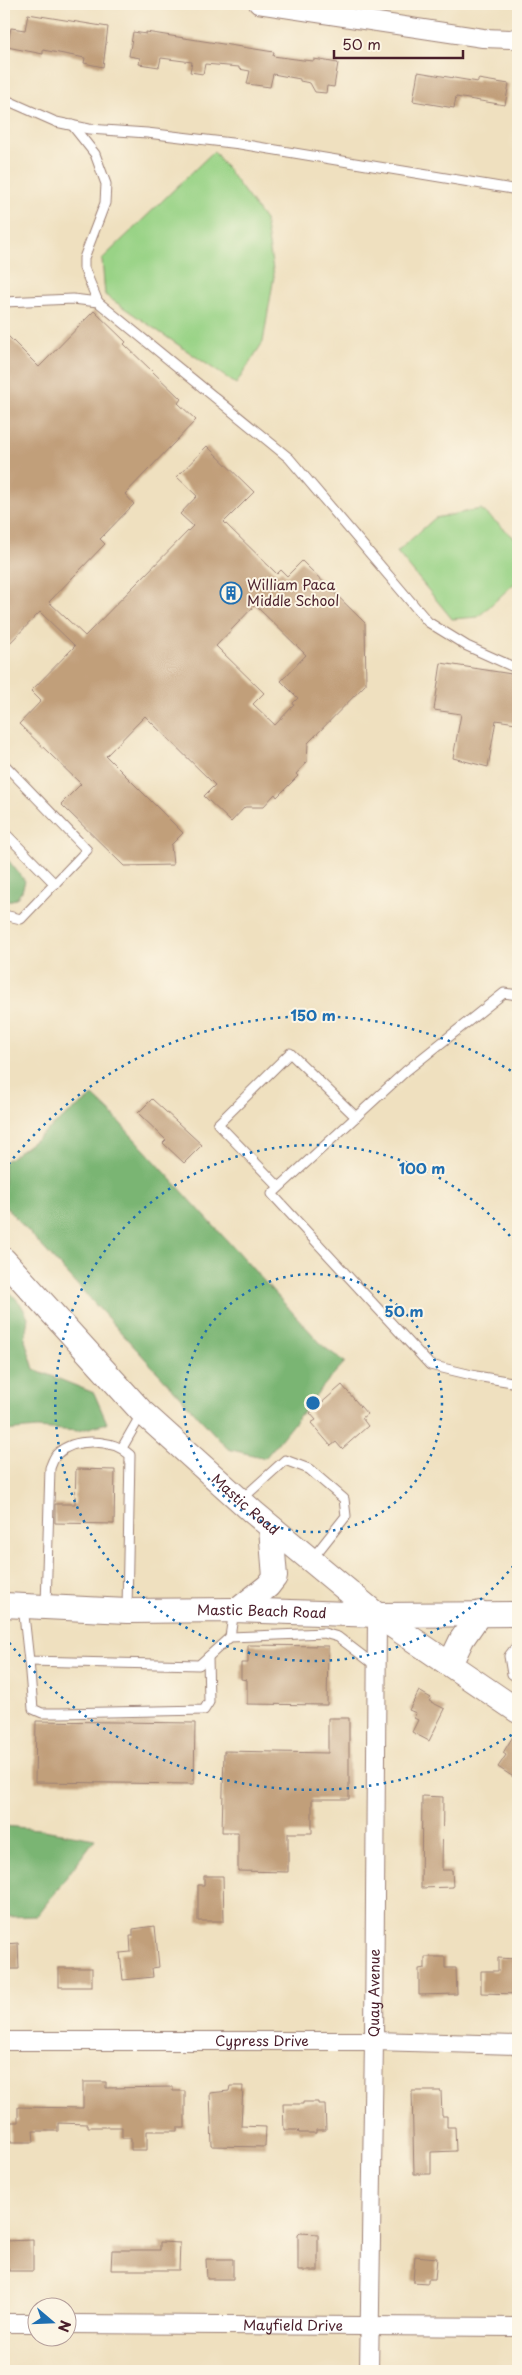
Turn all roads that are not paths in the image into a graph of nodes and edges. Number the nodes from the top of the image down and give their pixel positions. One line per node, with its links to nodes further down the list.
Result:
1 (258, 4): 2 (street)
2 (308, 8): 3 (street)
3 (518, 37)
4 (5, 101): 5 (lane)
5 (72, 125): 6 (lane); 8 (lane)
6 (518, 190)
7 (4, 302): 8 (lane)
8 (98, 302): 9 (lane)
9 (518, 669)
10 (4, 764): 12 (lane)
11 (4, 832): 12 (lane)
12 (55, 884): 13 (lane)
13 (4, 915)
14 (518, 995): 15 (lane)
15 (356, 1117): 16 (lane); 16 (lane)
16 (279, 1188): 18 (lane)
17 (4, 1260): 19 (main road, Mastic Road)
18 (518, 1383)
19 (142, 1412): 20 (lane); 21 (main road, Mastic Road)
20 (122, 1448): 24 (lane); 26 (lane)
21 (240, 1500): 22 (main road, Mastic Road); 23 (lane)
22 (271, 1528): 23 (main road, Mastic Road); 25 (main road)
23 (310, 1561): 29 (main road, Mastic Road)
24 (24, 1606): 26 (main road, Mastic Beach Road); 33 (lane)
25 (236, 1610): 26 (main road, Mastic Beach Road); 29 (main road, Mastic Beach Road); 30 (lane)
26 (127, 1611)
27 (480, 1613): 28 (main road, Mastic Beach Road); 29 (main road, Mastic Beach Road); 34 (main road)
28 (518, 1614)
29 (377, 1615): 34 (main road, Mastic Road); 35 (street, Quay Avenue)
30 (230, 1636): 32 (lane); 35 (lane)
31 (518, 1644): 36 (lane)
32 (208, 1657): 33 (lane); 33 (lane)
33 (29, 1661)
34 (450, 1664): 37 (main road, Mastic Road)
35 (376, 1666): 39 (street, Quay Avenue)
36 (518, 1678)
37 (518, 1711)
38 (4, 2041): 39 (street, Cypress Drive)
39 (374, 2041): 40 (street, Cypress Drive); 44 (street, Quay Avenue)
40 (518, 2045)
41 (4, 2323): 42 (street)
42 (28, 2323)
43 (78, 2324): 44 (street, Mayfield Drive)
44 (370, 2327): 45 (street, Mayfield Drive); 46 (street, Quay Avenue)
45 (518, 2327)
46 (369, 2371)

